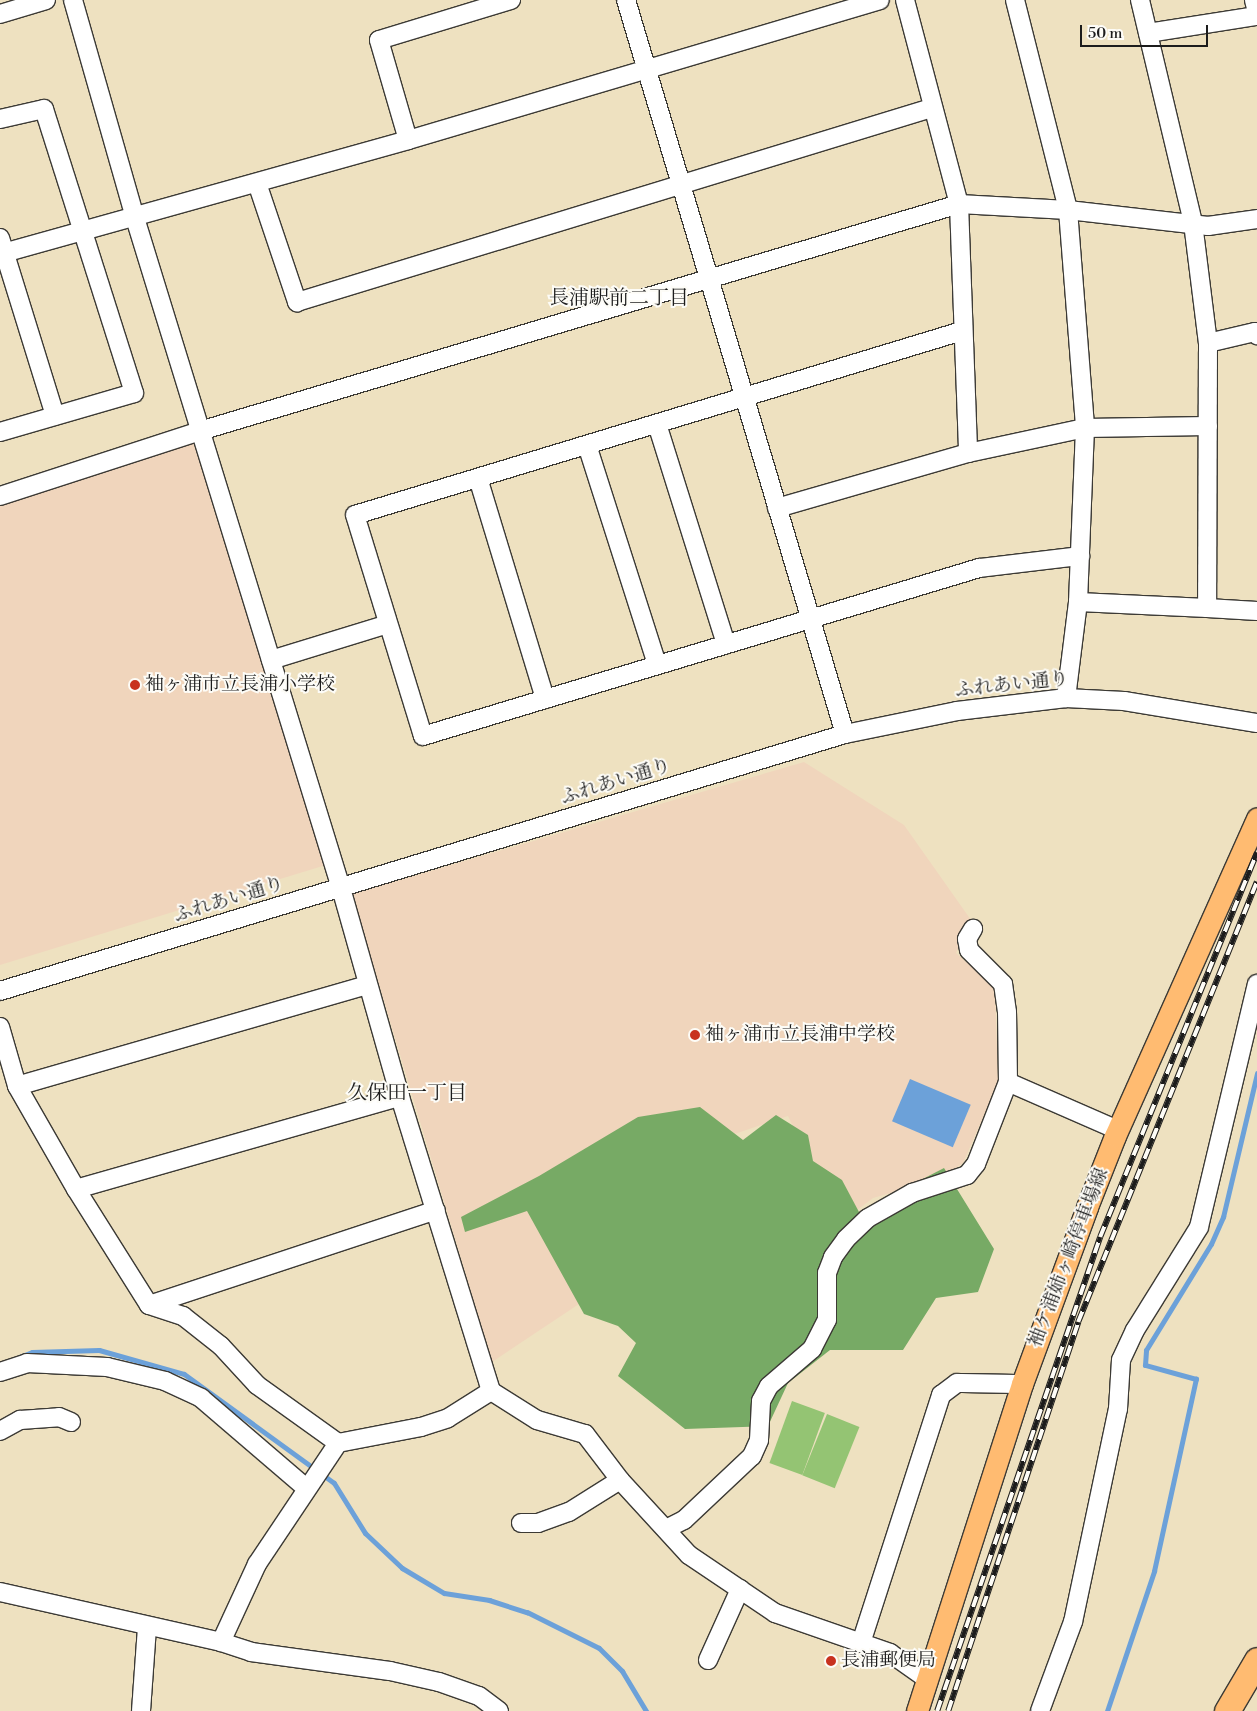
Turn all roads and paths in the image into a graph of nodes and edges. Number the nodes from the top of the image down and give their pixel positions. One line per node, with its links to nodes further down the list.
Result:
1 (46, 0): 11 (street)
2 (73, 0): 22 (street)
3 (511, 0): 17 (street)
4 (626, 0): 14 (street)
5 (880, 0): 14 (street)
6 (906, 0): 15 (street)
7 (1015, 0): 21 (street)
8 (1140, 0): 13 (street)
9 (1254, 0): 10 (street)
10 (1257, 12)
11 (0, 14)
12 (1257, 16): 13 (street)
13 (1148, 33): 24 (street)
14 (647, 68): 17 (street); 19 (street)
15 (931, 108): 19 (street); 20 (street)
16 (0, 119): 25 (street)
17 (408, 140): 18 (street)
18 (257, 183): 19 (street); 22 (street)
19 (682, 183): 27 (street)
20 (959, 204): 21 (street); 27 (street); 28 (street)
21 (1068, 210): 24 (street); 35 (street)
22 (134, 218): 25 (street); 36 (street)
23 (1257, 218): 24 (street)
24 (1193, 223): 30 (street)
25 (81, 233): 26 (street); 32 (street)
26 (1, 248): 32 (street)
27 (708, 280): 31 (street); 36 (street)
28 (962, 331): 31 (street); 39 (street)
29 (1257, 335): 30 (street)
30 (1208, 343): 34 (street)
31 (743, 396): 33 (street); 42 (street)
32 (54, 416): 37 (street)
33 (658, 424): 38 (street); 49 (street)
34 (1208, 426): 35 (street); 45 (street)
35 (1084, 428): 39 (street); 43 (street)
36 (200, 431): 41 (street); 50 (street)
37 (0, 432)
38 (587, 445): 40 (street); 51 (street)
39 (968, 454): 42 (street)
40 (478, 478): 48 (street); 53 (street)
41 (0, 496)
42 (777, 508): 47 (street)
43 (1080, 556): 44 (street); 47 (street)
44 (1078, 602): 45 (street); 52 (street)
45 (1207, 608): 46 (street)
46 (1257, 611)
47 (811, 618): 49 (street); 55 (street)
48 (388, 624): 50 (street); 53 (street)
49 (726, 644): 51 (street)
50 (271, 660): 57 (street)
51 (657, 665): 53 (street)
52 (1066, 698): 54 (street, ふれあい通り); 55 (street, ふれあい通り)
53 (545, 699)
54 (1257, 723)
55 (845, 734): 57 (street, ふれあい通り)
56 (1257, 818): 66 (main road, 袖ケ浦姉ヶ崎停車場線)
57 (341, 888): 60 (street); 61 (street, ふれあい通り)
58 (972, 929): 63 (street)
59 (1257, 984): 91 (street)
60 (367, 985): 64 (street); 65 (street)
61 (0, 991)
62 (0, 1027): 64 (street)
63 (1008, 1082): 66 (street); 79 (street)
64 (17, 1086): 67 (street)
65 (400, 1097): 67 (street); 68 (street)
66 (1118, 1130): 71 (main road, 袖ケ浦姉ヶ崎停車場線)
67 (76, 1189): 69 (street)
68 (436, 1210): 69 (street); 72 (street)
69 (148, 1305): 75 (street)
70 (0, 1372): 77 (street)
71 (1022, 1384): 84 (street); 87 (main road, 袖ケ浦姉ヶ崎停車場線)
72 (491, 1391): 75 (street); 76 (street)
73 (71, 1422): 74 (street)
74 (0, 1431)
75 (338, 1443): 77 (street)
76 (620, 1480): 78 (street); 79 (street)
77 (306, 1488): 83 (street)
78 (521, 1523)
79 (666, 1529): 80 (street)
80 (740, 1589): 84 (street); 85 (street)
81 (0, 1592): 82 (street)
82 (147, 1627): 83 (street); 88 (street)
83 (221, 1642): 89 (street)
84 (861, 1643): 87 (street)
85 (708, 1660)
86 (1257, 1660): 92 (highway)
87 (927, 1679): 90 (main road, 袖ケ浦姉ヶ崎停車場線)
88 (141, 1711)
89 (499, 1711)
90 (916, 1711)
91 (1040, 1711)
92 (1227, 1711)

